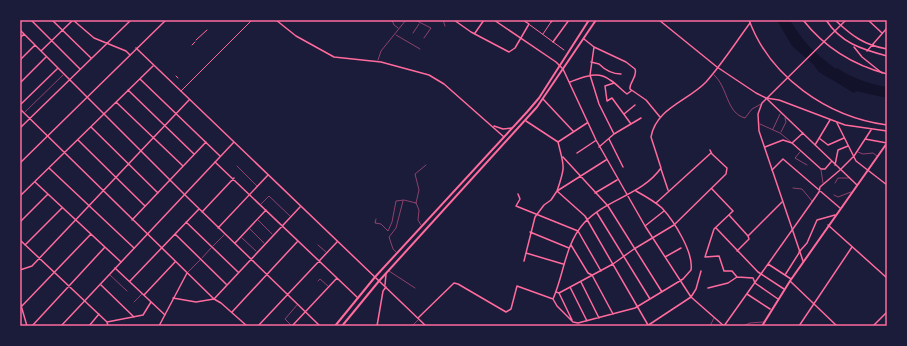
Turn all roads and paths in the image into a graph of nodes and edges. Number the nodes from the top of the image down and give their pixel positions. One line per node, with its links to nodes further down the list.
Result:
1 (32, 20): 47 (street)
2 (52, 20): 34 (street)
3 (73, 20): 34 (street); 49 (street)
4 (129, 20): 49 (street)
5 (166, 20): 55 (street)
6 (252, 20): 90 (street)
7 (277, 20): 66 (street)
8 (392, 20): 32 (lane)
9 (406, 20): 32 (lane)
10 (415, 20): 27 (lane)
11 (443, 20): 29 (lane)
12 (454, 20): 38 (street)
13 (484, 20): 38 (street)
14 (494, 20): 45 (street)
15 (523, 20): 28 (street)
16 (569, 20): 48 (street)
17 (589, 20): 68 (main road)
18 (596, 20): 46 (main road)
19 (659, 20): 70 (street)
20 (803, 20): 75 (street)
21 (826, 20): 36 (street)
22 (835, 20): 30 (street)
23 (846, 20): 30 (street)
24 (868, 20): 39 (street)
25 (552, 21): 42 (street)
26 (750, 21): 70 (street); 81 (street)
27 (420, 23): 37 (lane); 44 (lane)
28 (529, 24): 42 (street); 45 (street)
29 (445, 26)
30 (841, 26): 36 (street); 53 (street)
31 (887, 28): 39 (street)
32 (399, 29): 41 (lane)
33 (20, 30): 40 (street)
34 (62, 30): 47 (street); 64 (street)
35 (207, 30): 51 (street)
36 (836, 31): 52 (street); 81 (street)
37 (413, 33)
38 (475, 33): 45 (street)
39 (882, 33): 53 (street)
40 (24, 34): 43 (street); 50 (street)
41 (394, 34): 56 (lane); 66 (lane)
42 (543, 34): 48 (street)
43 (20, 38)
44 (424, 38)
45 (521, 38): 68 (street)
46 (584, 38): 54 (street); 73 (main road)
47 (52, 40): 59 (street); 72 (street)
48 (553, 42): 58 (street)
49 (107, 44): 61 (street); 64 (street)
50 (35, 45): 59 (street); 65 (street)
51 (192, 45)
52 (854, 46): 60 (street); 75 (street)
53 (871, 46): 57 (street); 60 (street)
54 (594, 47): 67 (street); 89 (street)
55 (136, 48): 61 (street); 69 (street)
56 (420, 49)
57 (887, 49)
58 (564, 50)
59 (41, 51): 63 (street)
60 (867, 51): 62 (street)
61 (130, 55): 91 (street)
62 (887, 56)
63 (46, 57): 71 (street); 85 (street)
64 (91, 59): 72 (street)
65 (20, 60)
66 (378, 62): 117 (street)
67 (591, 62): 76 (street); 79 (street)
68 (559, 65): 73 (street); 120 (main road)
69 (153, 66): 83 (street); 90 (street)
70 (718, 67): 74 (street); 92 (street)
71 (58, 69): 78 (street); 97 (street)
72 (80, 69): 84 (street)
73 (563, 69): 86 (street); 93 (main road)
74 (713, 73): 96 (lane); 106 (street)
75 (882, 73): 77 (street)
76 (621, 74)
77 (887, 74)
78 (64, 75): 84 (street); 101 (lane)
79 (590, 75): 86 (street); 87 (street); 127 (street)
80 (176, 76): 82 (street)
81 (786, 77): 92 (street); 116 (street)
82 (178, 78)
83 (140, 79): 88 (street); 102 (street)
84 (69, 80): 91 (street); 108 (street)
85 (20, 82)
86 (570, 82): 111 (street)
87 (614, 83): 89 (street); 104 (street)
88 (128, 90): 95 (street); 115 (street)
89 (632, 91): 106 (street)
90 (181, 92): 94 (street)
91 (86, 97): 103 (street); 128 (street)
92 (766, 98): 96 (street); 100 (street); 109 (street)
93 (543, 99): 110 (main road); 122 (street)
94 (189, 100): 102 (street); 138 (street)
95 (116, 102): 103 (street); 130 (street)
96 (762, 103): 112 (street)
97 (20, 105)
98 (635, 105): 104 (street)
99 (20, 109): 101 (street)
100 (781, 112): 105 (street); 123 (lane)
101 (24, 113): 108 (street)
102 (177, 113): 115 (street); 137 (street)
103 (104, 114): 118 (street); 146 (street)
104 (624, 114): 114 (street)
105 (785, 116): 125 (lane); 126 (street)
106 (660, 117): 170 (street)
107 (641, 118): 114 (street)
108 (29, 119): 119 (street); 128 (street)
109 (830, 120): 113 (street); 132 (street)
110 (526, 121): 139 (street); 293 (main road)
111 (587, 122): 122 (street); 136 (street)
112 (757, 123): 123 (lane); 145 (street)
113 (837, 123): 121 (street); 133 (street)
114 (631, 124): 127 (street)
115 (165, 125): 130 (street); 153 (street)
116 (887, 125)
117 (492, 126): 120 (street); 129 (street)
118 (91, 127): 135 (street); 162 (street)
119 (20, 128)
120 (512, 128): 129 (main road)
121 (870, 130): 124 (street); 134 (street)
122 (573, 131): 139 (street)
123 (772, 131): 125 (lane)
124 (887, 131)
125 (780, 133): 140 (lane)
126 (802, 133): 140 (street); 142 (street)
127 (614, 134): 131 (street)
128 (46, 136): 150 (street); 161 (street)
129 (504, 137): 237 (main road)
130 (153, 138): 146 (street); 165 (street)
131 (609, 138): 144 (street); 168 (street)
132 (819, 138): 133 (street); 142 (street)
133 (844, 138): 143 (street)
134 (865, 139): 141 (street); 149 (street)
135 (78, 140): 150 (street); 176 (street)
136 (596, 140): 144 (street); 151 (street)
137 (206, 142): 153 (street); 154 (street)
138 (234, 142): 154 (street); 175 (street)
139 (558, 142): 157 (street)
140 (792, 143): 145 (street); 148 (street)
141 (887, 144): 156 (main road)
142 (815, 145): 160 (street)
143 (848, 146): 155 (street); 167 (street)
144 (599, 147): 158 (street)
145 (764, 147): 172 (street)
146 (141, 150): 162 (street); 180 (street)
147 (710, 150): 152 (street)
148 (801, 151): 164 (lane); 171 (street)
149 (857, 151): 155 (street); 156 (lane)
150 (64, 153): 169 (street); 192 (street)
151 (577, 153)
152 (711, 153): 189 (street); 190 (street)
153 (195, 154): 165 (street)
154 (220, 156): 159 (street)
155 (854, 156): 173 (street); 174 (street)
156 (878, 156): 174 (main road)
157 (563, 157): 177 (street); 193 (street)
158 (606, 160): 177 (street); 181 (street)
159 (215, 162): 178 (street); 199 (street)
160 (832, 162): 167 (street); 171 (street)
161 (20, 163)
162 (129, 164): 176 (street); 198 (street)
163 (426, 165): 210 (lane)
164 (807, 165)
165 (183, 166): 180 (street)
166 (237, 166): 187 (lane)
167 (835, 166): 173 (street)
168 (623, 167)
169 (49, 168): 182 (street); 213 (street)
170 (661, 168): 190 (street); 194 (street)
171 (821, 169): 184 (lane)
172 (772, 170): 195 (street); 208 (street)
173 (840, 170): 179 (street); 184 (street)
174 (867, 171): 185 (main road); 186 (street)
175 (268, 175): 187 (street); 217 (street)
176 (116, 177): 192 (street); 216 (street)
177 (580, 177): 193 (street); 200 (street)
178 (234, 178): 202 (street); 222 (street)
179 (849, 178): 183 (lane); 185 (street)
180 (171, 179): 198 (street); 199 (street)
181 (617, 180): 200 (street); 204 (street)
182 (35, 182): 197 (street); 201 (street)
183 (835, 183)
184 (823, 184): 195 (street)
185 (857, 185): 196 (main road)
186 (887, 185)
187 (258, 186): 202 (street)
188 (793, 188): 209 (lane)
189 (712, 189): 226 (street); 239 (street)
190 (668, 190): 211 (street)
191 (20, 191): 197 (street)
192 (103, 191): 213 (street); 232 (street)
193 (557, 191): 224 (street); 230 (street)
194 (635, 191): 204 (street); 211 (street)
195 (819, 192): 209 (street); 219 (street)
196 (852, 192): 205 (lane); 219 (main road)
197 (22, 193): 206 (street)
198 (158, 193): 216 (street)
199 (185, 193): 218 (street); 249 (street)
200 (595, 193): 214 (street)
201 (48, 194): 215 (street); 233 (street)
202 (250, 194): 212 (street); 240 (street)
203 (518, 194): 224 (street)
204 (627, 195): 214 (street); 238 (street)
205 (834, 195)
206 (20, 196)
207 (404, 200): 210 (lane); 244 (lane); 247 (lane)
208 (782, 202): 243 (street); 253 (street)
209 (812, 202): 243 (street)
210 (416, 203): 237 (lane)
211 (656, 203): 221 (street)
212 (261, 204): 220 (street); 227 (lane)
213 (89, 206): 231 (street); 267 (street)
214 (608, 206): 223 (street); 271 (street)
215 (62, 207): 231 (street); 262 (street)
216 (146, 207): 232 (street)
217 (300, 207): 227 (street); 258 (street)
218 (199, 208): 222 (street); 234 (street)
219 (840, 208): 225 (main road)
220 (266, 210): 228 (street); 236 (street)
221 (664, 210): 238 (street); 239 (street)
222 (202, 212): 240 (street)
223 (597, 213): 230 (street); 278 (street)
224 (537, 214): 245 (street); 246 (street)
225 (835, 215): 235 (main road); 277 (street)
226 (729, 216): 241 (street); 253 (street)
227 (291, 217): 236 (street)
228 (257, 219): 242 (street); 252 (lane)
229 (376, 219): 244 (lane)
230 (588, 219): 245 (street); 289 (street)
231 (76, 220): 248 (street); 280 (street)
232 (132, 220): 249 (street)
233 (20, 222)
234 (186, 222): 250 (street); 264 (street)
235 (828, 225): 265 (street); 285 (main road)
236 (282, 226): 252 (street); 257 (street)
237 (421, 226): 275 (main road)
238 (645, 226): 255 (street)
239 (674, 226): 255 (street); 308 (street)
240 (218, 228): 251 (street)
241 (716, 228): 272 (street); 305 (street)
242 (249, 229): 254 (street); 260 (lane)
243 (792, 230): 277 (street); 290 (street)
244 (388, 231): 247 (lane)
245 (578, 231): 261 (street); 294 (street)
246 (530, 232): 269 (street); 276 (street)
247 (391, 233): 275 (lane)
248 (91, 234): 266 (street); 296 (street)
249 (147, 234): 267 (street); 268 (street)
250 (175, 234): 268 (street); 281 (street)
251 (225, 234): 259 (street); 264 (lane)
252 (274, 235): 260 (street)
253 (748, 236): 272 (street)
254 (241, 237): 259 (street); 273 (lane)
255 (653, 238): 271 (street); 279 (street)
256 (20, 240): 262 (street)
257 (298, 241): 283 (street); 300 (street)
258 (337, 242): 274 (street); 304 (street)
259 (235, 244): 282 (street)
260 (265, 244): 273 (street)
261 (571, 244): 269 (street); 303 (street)
262 (25, 245): 280 (street)
263 (318, 245): 274 (lane)
264 (212, 247): 281 (lane); 297 (street)
265 (852, 247): 307 (street); 341 (street)
266 (105, 248): 286 (street); 317 (street)
267 (134, 248): 286 (street)
268 (161, 248): 287 (street); 310 (street)
269 (569, 248): 288 (street)
270 (681, 248): 279 (street)
271 (634, 249): 278 (street); 325 (street)
272 (737, 251): 301 (street)
273 (258, 253): 282 (street)
274 (326, 253): 283 (street)
275 (397, 253): 304 (main road)
276 (526, 253): 284 (street); 288 (street)
277 (799, 253): 285 (street); 302 (street)
278 (623, 257): 289 (street); 334 (street)
279 (665, 257): 308 (street)
280 (39, 259): 292 (street); 296 (street)
281 (201, 259): 298 (lane); 316 (street)
282 (251, 259): 297 (street); 300 (street)
283 (319, 261): 306 (street); 328 (street)
284 (524, 261)
285 (803, 261): 309 (main road)
286 (121, 262): 291 (street)
287 (175, 262): 298 (street); 327 (street)
288 (563, 264): 326 (street)
289 (613, 264): 294 (street); 344 (street)
290 (768, 264): 301 (street); 302 (street)
291 (115, 268): 299 (street); 310 (street)
292 (20, 270)
293 (388, 271): 312 (main road); 319 (street); 321 (lane)
294 (601, 271): 303 (street)
295 (701, 271): 330 (street)
296 (54, 272): 317 (street); 343 (street)
297 (239, 272): 316 (street)
298 (187, 273): 331 (street); 333 (street)
299 (110, 274): 315 (street); 324 (lane)
300 (267, 274): 328 (street); 346 (street)
301 (761, 274): 314 (street); 323 (street)
302 (785, 275): 309 (street)
303 (592, 276): 313 (street); 350 (street)
304 (375, 277): 312 (street); 332 (main road)
305 (737, 277): 314 (street); 322 (street)
306 (337, 278): 318 (street); 332 (street)
307 (887, 278)
308 (680, 280): 325 (street); 330 (street)
309 (790, 280): 323 (main road); 341 (street)
310 (130, 281): 327 (street)
311 (318, 281): 318 (lane)
312 (379, 281): 319 (street); 371 (main road)
313 (580, 282): 320 (street); 353 (street)
314 (755, 282): 329 (street); 335 (street)
315 (100, 284): 337 (street); 352 (street)
316 (227, 285): 333 (street)
317 (69, 286): 337 (street); 361 (street)
318 (328, 287): 347 (street)
319 (386, 287): 355 (street); 372 (street)
320 (570, 287): 326 (street); 356 (street)
321 (415, 288)
322 (708, 288)
323 (784, 289): 335 (main road)
324 (127, 291)
325 (662, 292): 334 (street)
326 (557, 293): 336 (street); 358 (street)
327 (143, 294): 339 (lane); 340 (street)
328 (288, 294): 342 (street); 367 (street)
329 (746, 294): 345 (street); 377 (street)
330 (691, 297): 354 (street); 375 (street)
331 (173, 298): 333 (street); 351 (street)
332 (358, 298): 370 (main road)
333 (214, 299): 346 (street)
334 (650, 299): 344 (street)
335 (778, 299): 345 (main road)
336 (554, 300): 355 (street); 358 (street)
337 (84, 301): 349 (street); 362 (street)
338 (20, 302): 343 (street)
339 (134, 302)
340 (151, 302): 351 (street); 352 (street)
341 (813, 304): 380 (street); 381 (street)
342 (298, 305): 347 (street); 368 (lane)
343 (21, 307): 360 (street)
344 (637, 307): 350 (street); 375 (street)
345 (770, 309): 359 (main road)
346 (232, 312): 366 (street)
347 (305, 312): 368 (street); 369 (street)
348 (887, 312): 382 (street)
349 (99, 314): 357 (street); 363 (street)
350 (613, 314): 353 (street)
351 (165, 315): 365 (street)
352 (134, 317): 357 (street)
353 (599, 318): 356 (street)
354 (714, 318): 376 (lane); 377 (street)
355 (418, 319): 373 (lane); 374 (street)
356 (587, 321): 358 (street)
357 (107, 322): 364 (street)
358 (573, 322)
359 (764, 322): 378 (lane); 379 (main road)
360 (28, 326)
361 (32, 326)
362 (61, 326)
363 (89, 326)
364 (108, 326)
365 (159, 326)
366 (247, 326)
367 (258, 326)
368 (292, 326)
369 (320, 326)
370 (335, 326)
371 (342, 326)
372 (377, 326)
373 (412, 326)
374 (426, 326)
375 (647, 326)
376 (710, 326)
377 (724, 326)
378 (743, 326)
379 (762, 326)
380 (799, 326)
381 (836, 326)
382 (873, 326)

